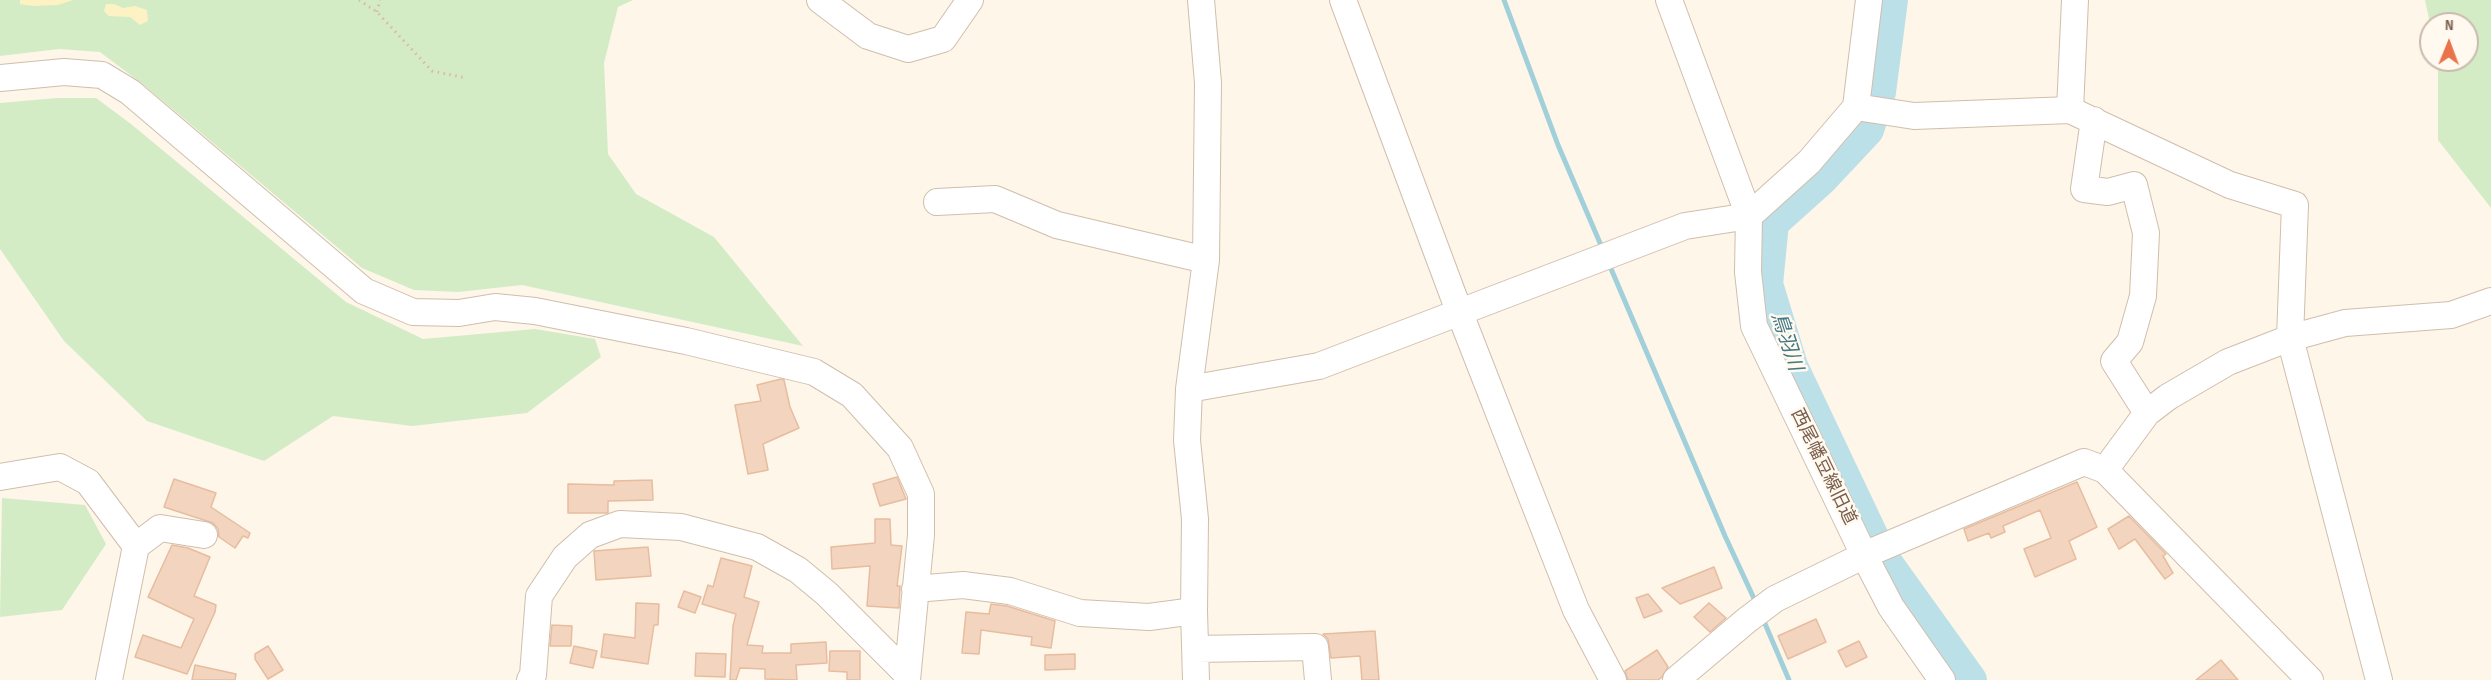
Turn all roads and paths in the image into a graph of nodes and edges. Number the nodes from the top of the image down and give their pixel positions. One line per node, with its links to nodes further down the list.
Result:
1 (359, 0): 10 (path)
2 (380, 0): 10 (path)
3 (820, 0): 4 (street)
4 (970, 0)
5 (1201, 0): 18 (street)
6 (1343, 0): 20 (street)
7 (1669, 0): 17 (street, 西尾幡豆線旧道)
8 (1869, 0): 13 (street)
9 (2075, 0): 14 (street)
10 (376, 12): 12 (path)
11 (0, 78): 29 (street)
12 (466, 78)
13 (1857, 107): 14 (street); 17 (street)
14 (2070, 110): 15 (street)
15 (2094, 120): 21 (street); 23 (street)
16 (937, 202): 18 (street)
17 (1749, 216): 20 (street); 28 (street, 西尾幡豆線旧道)
18 (1206, 260): 22 (street)
19 (2491, 302): 21 (street)
20 (1460, 311): 22 (street); 37 (street)
21 (2290, 338): 23 (street); 41 (street)
22 (1189, 389): 30 (street)
23 (2147, 413): 24 (street)
24 (2105, 470): 28 (street); 40 (street)
25 (0, 477): 27 (street)
26 (204, 535): 27 (street)
27 (136, 546): 33 (street)
28 (1874, 552): 38 (street); 39 (street, 西尾幡豆線旧道)
29 (915, 589): 30 (street); 32 (street)
30 (1194, 611): 31 (street)
31 (1196, 649): 35 (street); 36 (street)
32 (907, 677): 34 (street)
33 (109, 680)
34 (530, 680)
35 (1196, 680)
36 (1318, 680)
37 (1613, 680)
38 (1676, 680)
39 (1942, 680)
40 (2310, 680)
41 (2379, 680)

